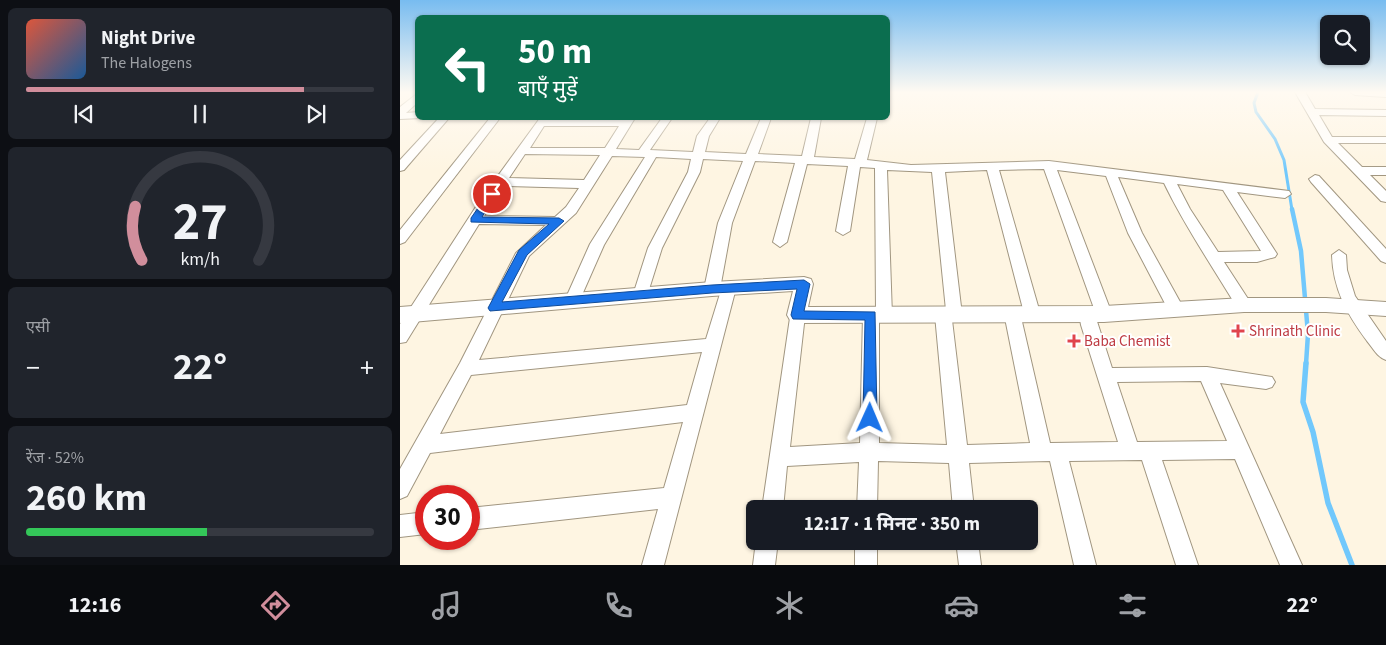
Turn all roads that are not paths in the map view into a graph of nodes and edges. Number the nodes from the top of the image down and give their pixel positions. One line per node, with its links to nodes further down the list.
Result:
1 (1315, 118): 11 (street)
2 (442, 120): 23 (street)
3 (493, 120): 38 (street)
4 (543, 120): 5 (street); 13 (street)
5 (629, 120): 14 (street)
6 (666, 120): 15 (street)
7 (713, 120): 16 (street)
8 (765, 120): 17 (street)
9 (815, 120): 18 (street)
10 (871, 120): 19 (street)
11 (1328, 140): 12 (street); 25 (street)
12 (1386, 140)
13 (522, 151): 14 (street); 30 (street)
14 (609, 152): 15 (street); 31 (street)
15 (647, 155): 16 (street); 45 (street)
16 (698, 157): 17 (street); 44 (street)
17 (749, 158): 18 (street); 43 (street)
18 (804, 160): 19 (street); 39 (street)
19 (857, 163): 21 (street); 37 (street)
20 (1049, 165): 22 (street); 27 (street); 53 (street)
21 (881, 166): 24 (street); 57 (street)
22 (992, 166): 24 (street); 52 (street)
23 (400, 167)
24 (938, 167): 56 (street)
25 (1358, 171): 26 (street); 34 (street)
26 (1386, 171)
27 (1111, 174): 28 (street); 49 (street)
28 (1168, 179): 32 (street); 41 (street)
29 (1315, 179): 42 (street)
30 (501, 182): 31 (street); 35 (street)
31 (586, 184): 36 (street)
32 (1227, 186): 33 (street); 41 (street)
33 (1285, 194)
34 (1386, 198)
35 (475, 220): 36 (street); 54 (street)
36 (559, 221): 48 (street)
37 (843, 231)
38 (400, 239)
39 (780, 242)
40 (1339, 255): 47 (street)
41 (1213, 257): 46 (street)
42 (1386, 258)
43 (720, 288): 44 (street); 55 (street); 59 (street)
44 (641, 295): 45 (street)
45 (573, 300): 48 (street)
46 (1244, 305): 47 (street); 49 (street)
47 (1352, 306): 50 (street); 60 (street)
48 (494, 308): 54 (street); 61 (street)
49 (1176, 309): 53 (street)
50 (1386, 309)
51 (1012, 313): 52 (street); 56 (street); 70 (street)
52 (1032, 313): 53 (street)
53 (1096, 313): 62 (street)
54 (407, 314): 58 (street)
55 (797, 315): 57 (street); 72 (street)
56 (949, 315): 57 (street); 71 (street)
57 (877, 316): 69 (street)
58 (400, 337)
59 (713, 345): 61 (street); 65 (street)
60 (1386, 353)
61 (466, 368): 66 (street)
62 (1106, 374): 63 (street); 67 (street)
63 (1207, 374): 64 (street); 68 (street)
64 (1266, 382)
65 (694, 412): 66 (street); 74 (street)
66 (424, 445): 73 (street)
67 (1139, 450): 68 (street); 70 (street); 89 (street)
68 (1239, 450): 90 (street)
69 (867, 452): 71 (street); 72 (street); 76 (street)
70 (1050, 452): 71 (street); 88 (street)
71 (956, 454): 77 (street)
72 (778, 457): 75 (street)
73 (400, 489)
74 (672, 497): 78 (street); 84 (street)
75 (773, 500)
76 (866, 500)
77 (963, 500)
78 (480, 518)
79 (415, 525): 80 (street)
80 (400, 526)
81 (766, 550): 85 (street)
82 (866, 550): 86 (street)
83 (968, 550): 87 (street)
84 (653, 565)
85 (764, 565)
86 (866, 565)
87 (970, 565)
88 (1085, 565)
89 (1187, 565)
90 (1291, 565)

